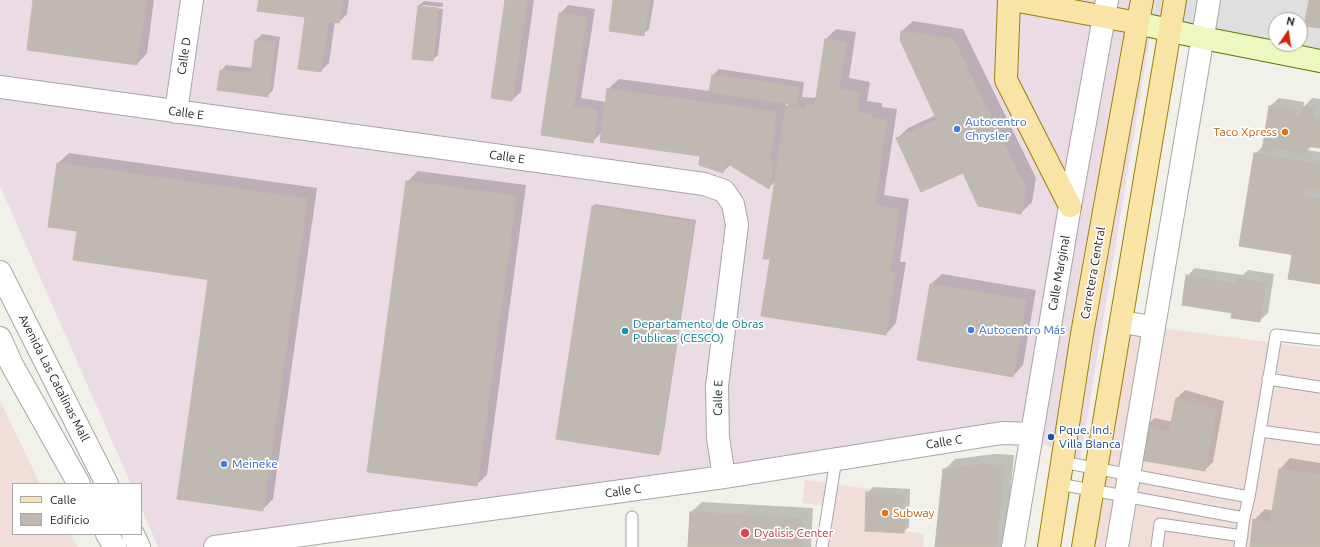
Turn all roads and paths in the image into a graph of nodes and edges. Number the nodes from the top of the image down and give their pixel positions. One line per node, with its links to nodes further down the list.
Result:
1 (192, 0): 13 (street, Calle D)
2 (1009, 0): 14 (main road)
3 (1013, 0): 7 (main road)
4 (1142, 0): 8 (main road, Carretera Central)
5 (1175, 0): 9 (main road)
6 (1209, 0): 10 (street)
7 (1105, 8): 8 (main road); 14 (street, Calle Marginal)
8 (1138, 23): 9 (street); 27 (main road, Carretera Central)
9 (1170, 30): 10 (street); 16 (main road)
10 (1202, 38): 11 (street); 17 (street)
11 (1320, 61)
12 (0, 87): 13 (street, Calle E)
13 (176, 112): 30 (street, Calle E)
14 (1070, 206): 24 (street, Calle Marginal)
15 (0, 272): 32 (street, Avenida Las Catalinas Mall)
16 (1120, 322): 17 (street); 28 (main road)
17 (1153, 327): 29 (street)
18 (0, 338): 20 (street)
19 (1320, 340): 21 (lane)
20 (6, 360): 31 (street)
21 (1268, 379): 22 (lane); 23 (lane)
22 (1320, 387)
23 (1260, 431): 25 (lane); 36 (lane)
24 (1031, 434): 26 (street, Calle C); 47 (street, Calle Marginal)
25 (1320, 439)
26 (836, 459): 30 (street, Calle C); 46 (lane)
27 (1062, 462): 28 (lane); 33 (main road, Carretera Central)
28 (1096, 468): 29 (lane); 34 (main road)
29 (1129, 474): 35 (street); 36 (lane)
30 (724, 477): 44 (street, Calle C)
31 (78, 483)
32 (106, 483)
33 (1059, 484): 34 (lane); 48 (main road, Carretera Central)
34 (1092, 490): 35 (lane); 49 (main road)
35 (1126, 497): 38 (lane); 50 (street)
36 (1249, 497): 38 (lane)
37 (632, 517): 45 (lane)
38 (1244, 518): 41 (lane)
39 (109, 535): 42 (street)
40 (133, 535): 43 (street)
41 (1241, 542): 51 (lane)
42 (115, 547)
43 (139, 547)
44 (215, 547)
45 (632, 547)
46 (822, 547)
47 (1013, 547)
48 (1049, 547)
49 (1083, 547)
50 (1117, 547)
51 (1156, 547)

